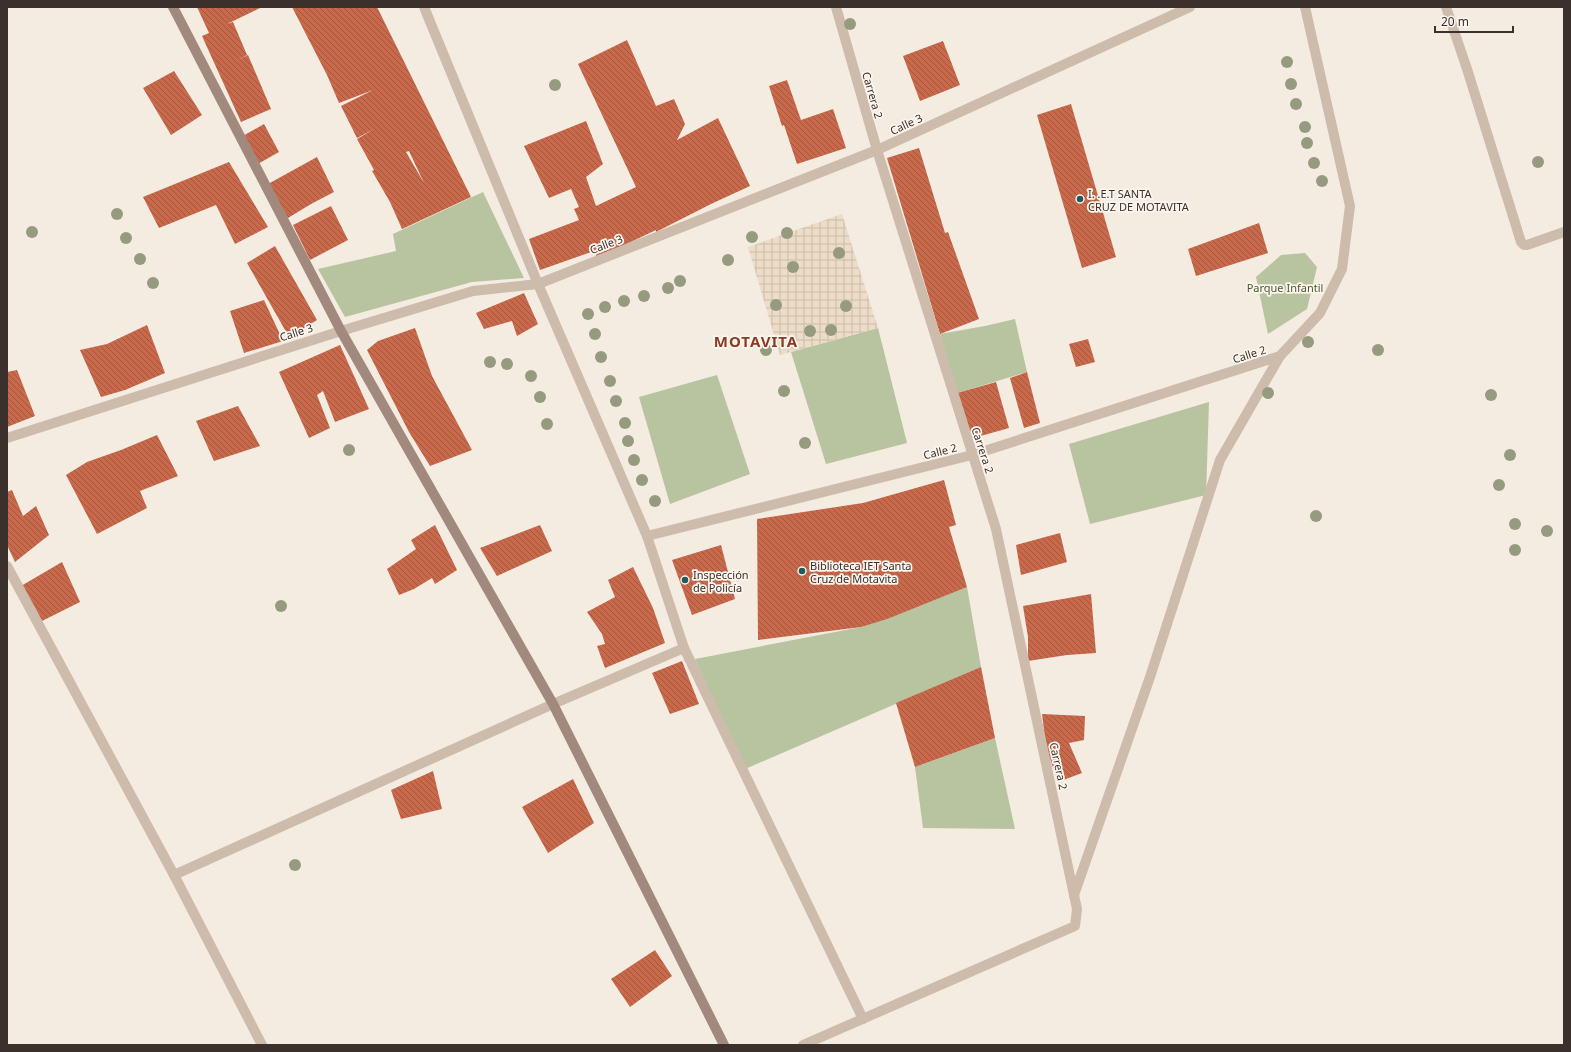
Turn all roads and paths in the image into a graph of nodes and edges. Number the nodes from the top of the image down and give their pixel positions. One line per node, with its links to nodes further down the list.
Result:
1 (173, 7): 10 (street)
2 (424, 7): 9 (street)
3 (836, 7): 7 (street, Carrera 2)
4 (1190, 7): 7 (street, Calle 3)
5 (1305, 7): 11 (street)
6 (1446, 7): 8 (street)
7 (877, 150): 9 (street, Calle 3); 13 (street, Carrera 2)
8 (1564, 232)
9 (538, 284): 10 (street, Calle 3); 14 (street)
10 (341, 331): 12 (street, Calle 3); 17 (street)
11 (1280, 356): 13 (street, Calle 2); 19 (street)
12 (7, 438)
13 (972, 455): 14 (street, Calle 2); 19 (street, Carrera 2)
14 (647, 536): 16 (street)
15 (7, 566): 18 (street)
16 (684, 648): 17 (street); 20 (street)
17 (553, 704): 18 (street); 22 (street)
18 (174, 875): 21 (street)
19 (1074, 895): 20 (street, Carrera 2)
20 (863, 1019): 23 (street)
21 (262, 1045)
22 (724, 1045)
23 (803, 1045)

